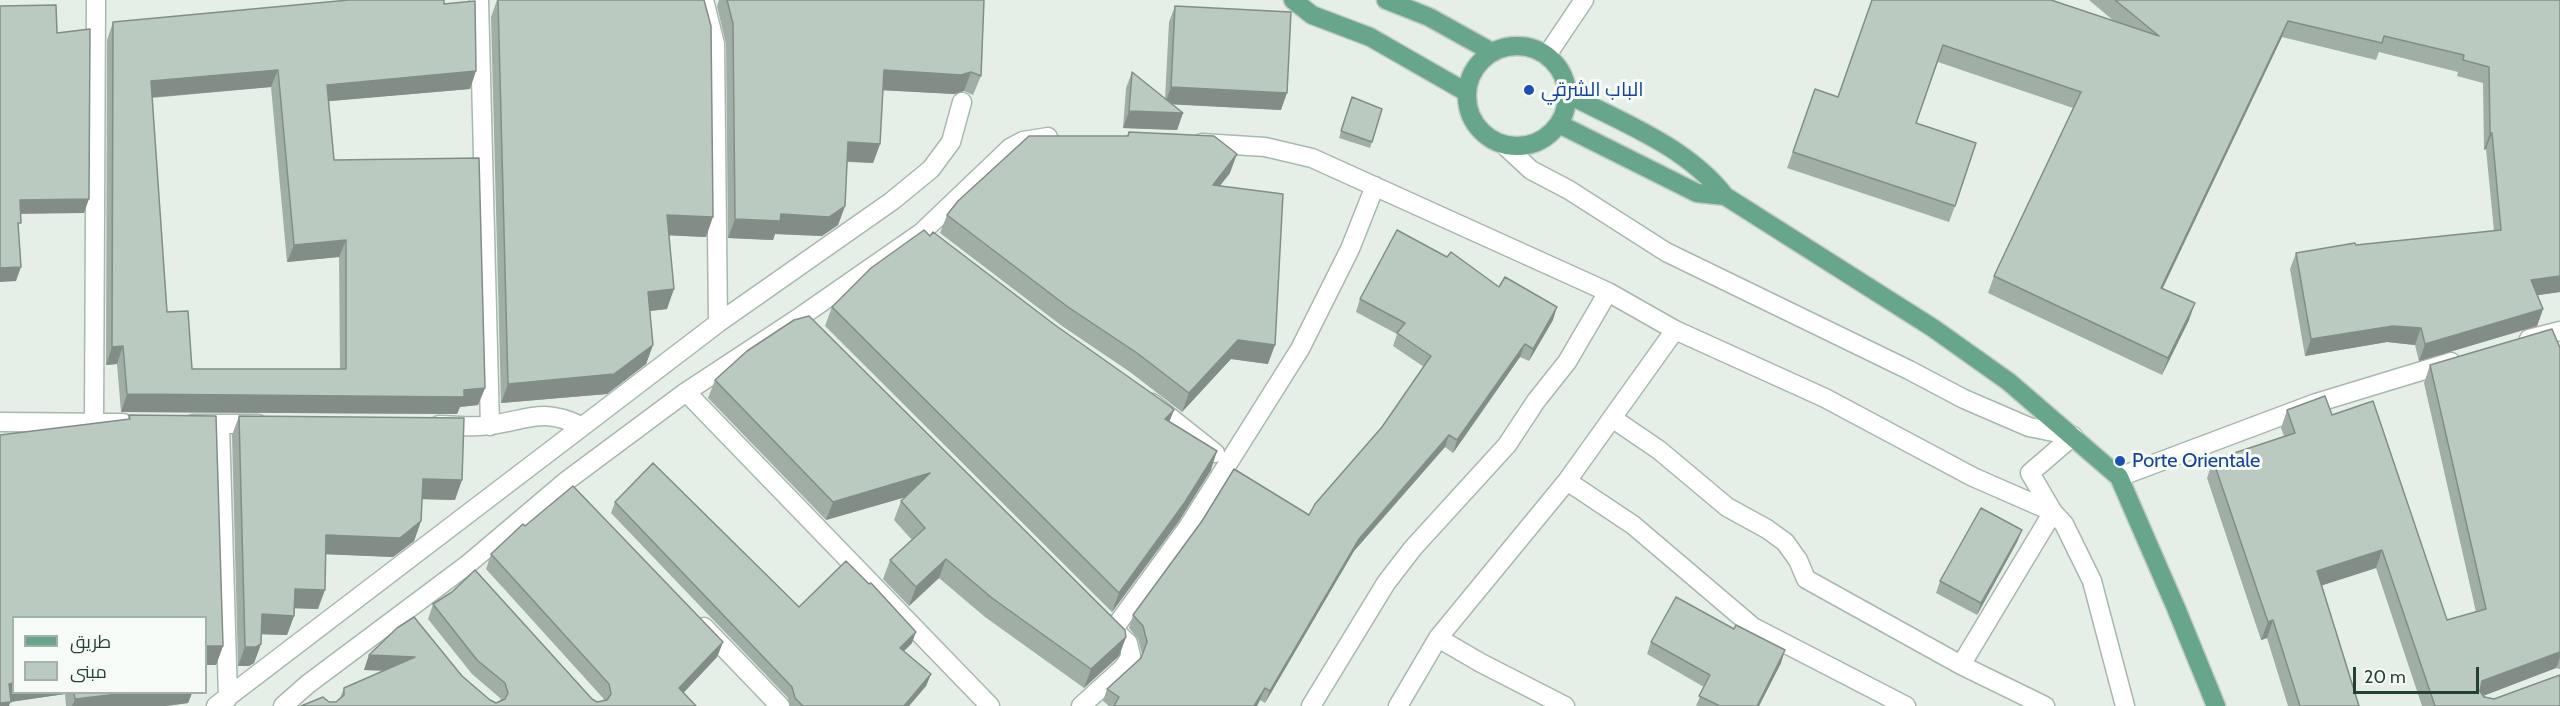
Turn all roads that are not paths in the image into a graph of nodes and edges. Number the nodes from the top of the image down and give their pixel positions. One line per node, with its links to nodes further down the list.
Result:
1 (96, 0): 30 (street)
2 (479, 0): 36 (street)
3 (704, 0): 21 (street)
4 (1293, 0): 9 (main road)
5 (1386, 0): 7 (main road)
6 (1584, 0): 8 (street)
7 (1492, 52): 8 (main road); 9 (main road)
8 (1547, 55): 10 (main road)
9 (1466, 92): 15 (main road)
10 (1567, 94): 12 (main road); 17 (main road)
11 (962, 102): 21 (street)
12 (1559, 124): 15 (main road); 17 (main road)
13 (1062, 137): 18 (street)
14 (1184, 142): 16 (street)
15 (1504, 145): 38 (street)
16 (1375, 186): 20 (street); 39 (street)
17 (1725, 196): 38 (main road)
18 (921, 233): 19 (street); 26 (street)
19 (938, 246)
20 (1608, 292): 22 (street); 61 (street)
21 (718, 323): 37 (street)
22 (1675, 330): 28 (street); 44 (street)
23 (2560, 331): 24 (street)
24 (2509, 345)
25 (2464, 358): 40 (street)
26 (686, 392): 42 (street); 57 (street)
27 (1142, 395): 39 (street)
28 (1612, 418): 41 (street); 53 (street)
29 (0, 422): 30 (street)
30 (94, 422): 31 (street)
31 (139, 423)
32 (174, 423): 33 (street)
33 (220, 424): 34 (street); 56 (street)
34 (278, 424)
35 (419, 425): 36 (street)
36 (489, 426): 37 (street)
37 (581, 426): 56 (street)
38 (2073, 436): 40 (main road); 44 (street)
39 (1228, 465): 51 (street)
40 (2118, 477): 67 (main road)
41 (1567, 481): 52 (street); 64 (street)
42 (565, 482): 43 (street); 45 (street)
43 (579, 498)
44 (2053, 512): 53 (street); 66 (street)
45 (467, 565): 46 (street); 47 (street)
46 (482, 582)
47 (406, 610): 50 (street); 54 (street)
48 (689, 612): 59 (street)
49 (1096, 613): 51 (street)
50 (420, 628)
51 (1113, 630): 60 (street)
52 (1437, 638): 62 (street); 63 (street)
53 (1962, 665): 65 (street)
54 (308, 684): 55 (street); 58 (street)
55 (321, 699)
56 (222, 702)
57 (982, 703)
58 (283, 706)
59 (780, 706)
60 (1081, 706)
61 (1311, 706)
62 (1398, 706)
63 (1565, 706)
64 (1906, 706)
65 (2045, 706)
66 (2125, 706)
67 (2216, 706)

